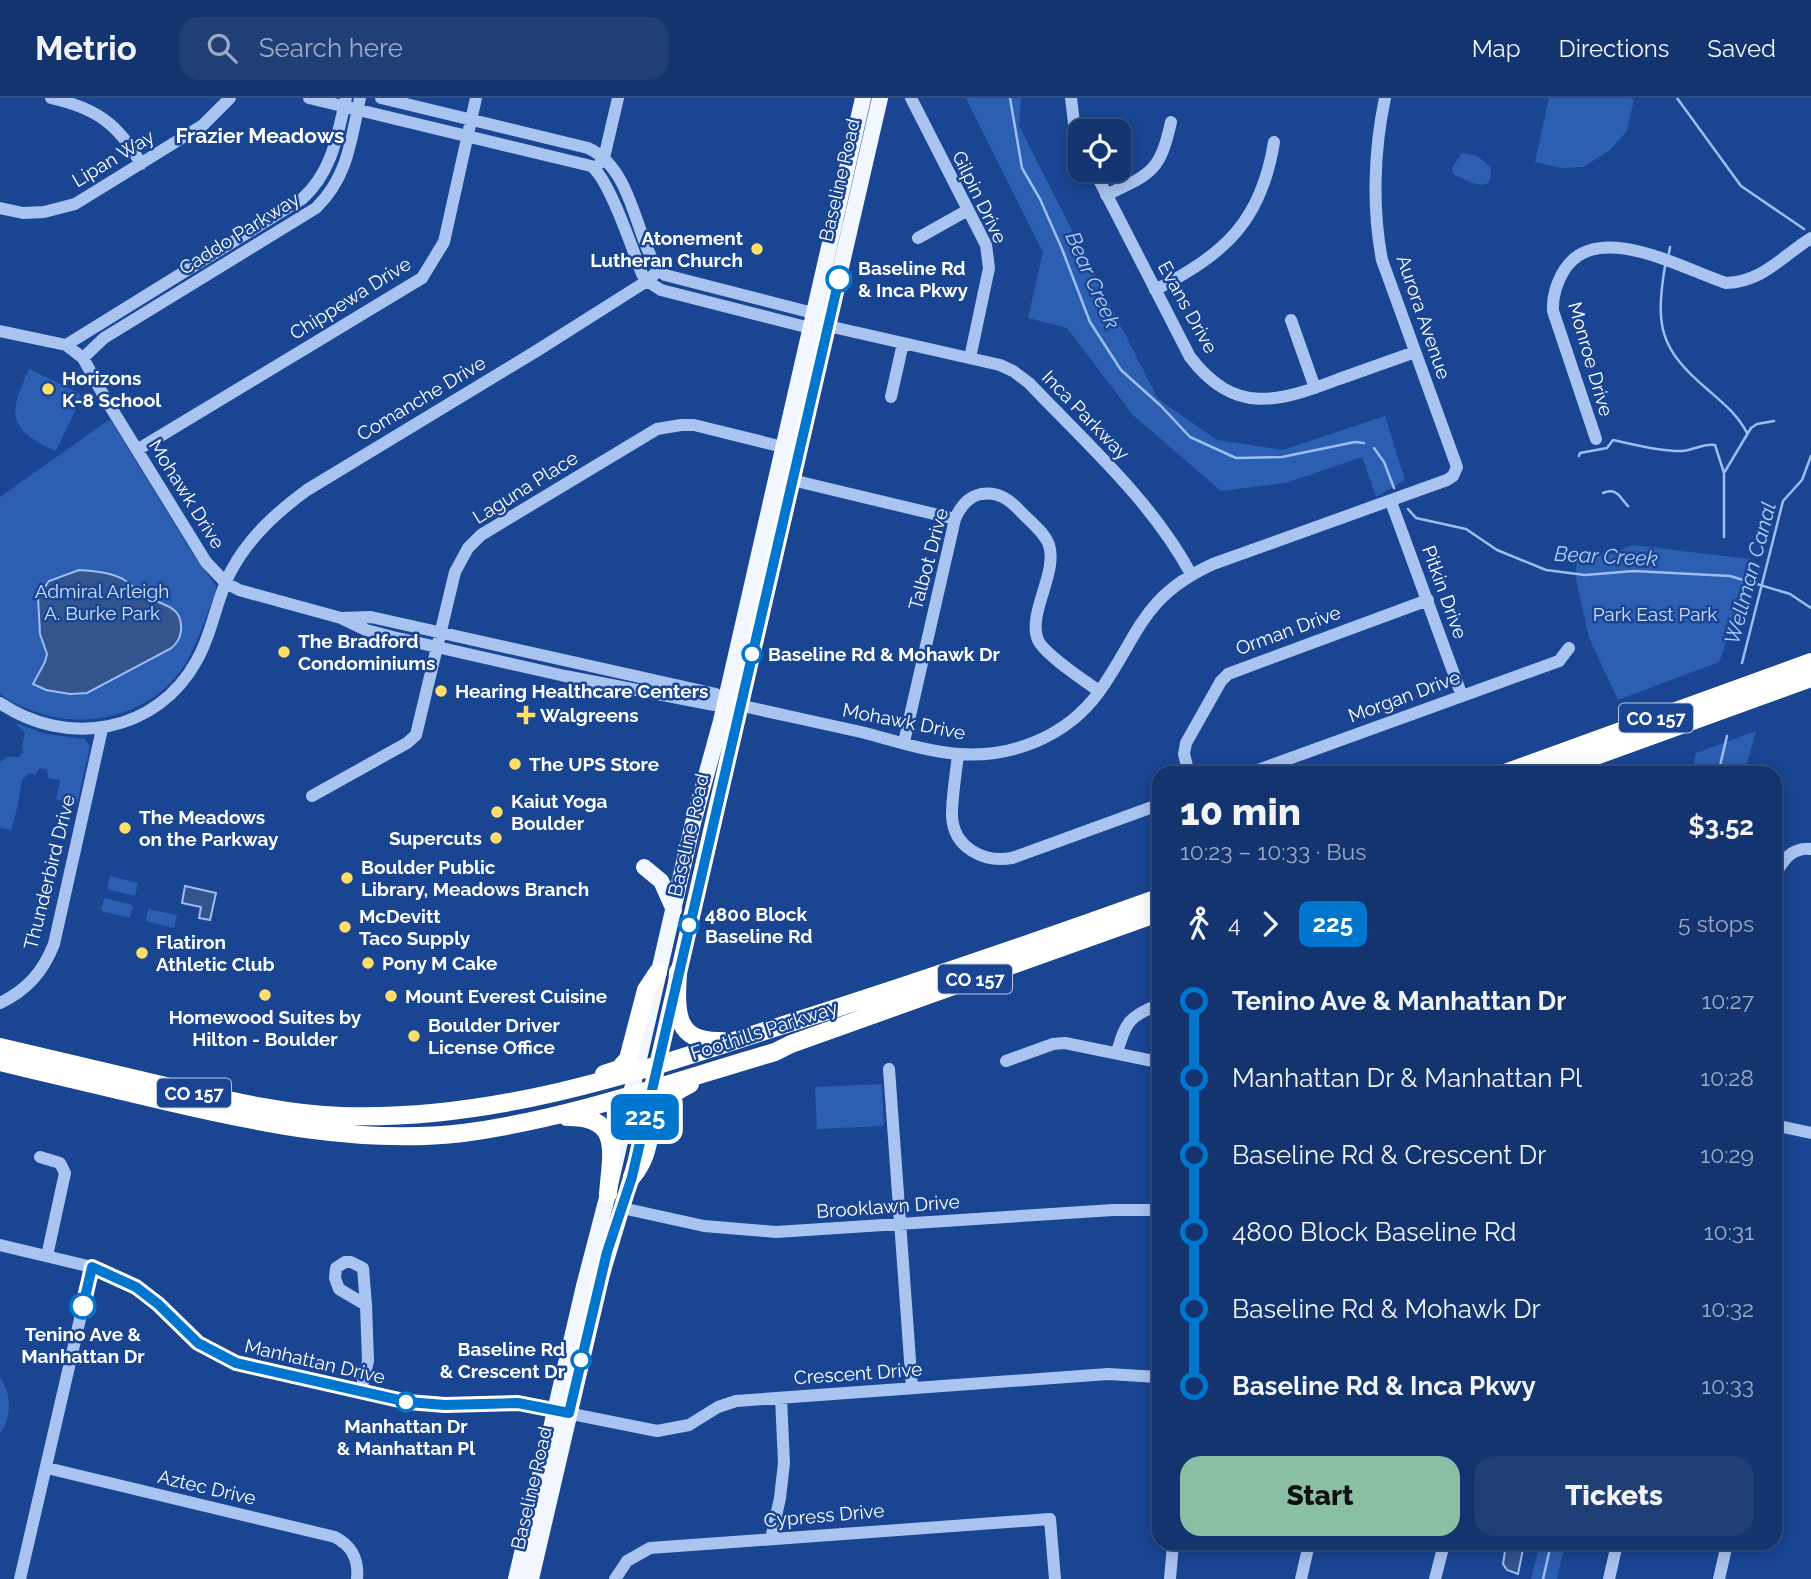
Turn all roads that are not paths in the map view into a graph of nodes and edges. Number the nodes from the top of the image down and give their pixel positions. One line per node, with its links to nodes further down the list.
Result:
1 (51, 98): 20 (street)
2 (230, 98): 20 (street, Lipan Way)
3 (309, 98): 12 (street)
4 (382, 98): 15 (street)
5 (476, 98): 15 (street, Chippewa Drive)
6 (618, 98): 19 (street)
7 (863, 98): 31 (main road, Baseline Road)
8 (880, 98): 33 (main road, Baseline Road)
9 (911, 98): 25 (street, Gilpin Drive)
10 (1071, 98): 14 (street)
11 (1385, 98): 37 (street, Aurora Avenue)
12 (345, 102): 13 (street); 36 (street, Caddo Parkway)
13 (359, 104): 17 (street); 38 (street, Caddo Parkway)
14 (1073, 119)
15 (471, 120): 17 (street, Chippewa Drive); 19 (street)
16 (1171, 122): 23 (street)
17 (468, 136): 21 (street); 44 (street, Chippewa Drive)
18 (1274, 142): 30 (street)
19 (604, 158): 21 (street); 28 (street)
20 (141, 164): 24 (street, Lipan Way)
21 (596, 169): 29 (street)
22 (1100, 182): 23 (street, Evans Drive)
23 (1106, 195): 30 (street, Evans Drive)
24 (0, 208)
25 (968, 210): 26 (street); 39 (street, Gilpin Drive)
26 (918, 238)
27 (1811, 238): 42 (street, Monroe Drive)
28 (659, 270): 29 (street, Comanche Drive); 31 (street, Inca Parkway)
29 (647, 282): 31 (street, Inca Parkway); 49 (street, Comanche Drive)
30 (1155, 290): 40 (street, Evans Drive)
31 (812, 320): 33 (street, Inca Parkway); 43 (main road, Baseline Road)
32 (1291, 320): 40 (street)
33 (828, 326): 35 (street, Inca Parkway); 45 (main road, Baseline Road)
34 (0, 331): 36 (street, Mohawk Drive)
35 (903, 343): 39 (street, Inca Parkway); 41 (street)
36 (66, 345): 38 (street, Mohawk Drive)
37 (1415, 352): 40 (street, Evans Drive); 46 (street, Aurora Avenue)
38 (83, 358): 44 (street, Mohawk Drive)
39 (970, 358): 48 (street, Inca Parkway)
40 (1315, 388)
41 (891, 397)
42 (1596, 439)
43 (783, 447): 52 (street, Laguna Place); 60 (main road, Baseline Road)
44 (137, 450): 49 (street, Mohawk Drive)
45 (792, 480): 47 (street); 60 (main road, Baseline Road)
46 (1391, 502): 48 (street, Mohawk Drive); 50 (street, Pitkin Drive)
47 (955, 519): 57 (street, Talbot Drive); 62 (street, Talbot Drive)
48 (1191, 574): 57 (street, Mohawk Drive)
49 (226, 583): 51 (street, Mohawk Drive); 61 (street, Comanche Drive)
50 (1428, 600): 58 (street, Pitkin Drive); 64 (street, Orman Drive)
51 (341, 618): 52 (street, Mohawk Drive); 53 (street, Mohawk Drive)
52 (441, 633): 53 (street, Laguna Place); 60 (street, Mohawk Drive)
53 (438, 648): 60 (street, Mohawk Drive); 68 (street, Laguna Place)
54 (1569, 648): 58 (street, Morgan Drive)
55 (1811, 662): 66 (highway, CO 157)
56 (1811, 678): 67 (highway, CO 157)
57 (1099, 691): 63 (street, Mohawk Drive)
58 (1462, 696): 65 (street, Morgan Drive)
59 (0, 703): 61 (street)
60 (729, 703): 62 (street, Mohawk Drive); 74 (main road, Baseline Road); 77 (main road, Baseline Road)
61 (102, 729): 78 (street, Thunderbird Drive)
62 (904, 742): 63 (street, Mohawk Drive)
63 (958, 754): 69 (street)
64 (1187, 766)
65 (1269, 766)
66 (1524, 766)
67 (1568, 766)
68 (312, 796)
69 (1152, 807)
70 (1811, 849): 71 (street)
71 (1782, 862)
72 (644, 867): 74 (main road)
73 (1152, 900): 80 (highway, Foothills Parkway / CO 157)
74 (674, 910): 76 (main road, Baseline Road)
75 (1152, 915): 82 (highway, Foothills Parkway / CO 157)
76 (658, 972): 89 (main road, Baseline Road); 92 (highway)
77 (678, 972): 80 (highway); 87 (main road, Baseline Road)
78 (0, 1003)
79 (1152, 1008): 83 (street)
80 (749, 1036): 87 (highway, Foothills Parkway / CO 157)
81 (0, 1047): 92 (highway, Foothills Parkway / CO 157)
82 (775, 1052): 90 (highway, Foothills Parkway / CO 157); 97 (highway)
83 (1117, 1053): 84 (street); 85 (street)
84 (1006, 1061)
85 (1152, 1061)
86 (0, 1062): 93 (highway, Foothills Parkway / CO 157)
87 (656, 1067): 89 (highway, Foothills Parkway / CO 157); 90 (main road, Baseline Road)
88 (889, 1069): 101 (street)
89 (636, 1073): 91 (main road, Baseline Road); 92 (highway, Foothills Parkway / CO 157)
90 (651, 1088): 91 (highway, Foothills Parkway / CO 157); 97 (main road, Baseline Road)
91 (632, 1093): 93 (highway, Foothills Parkway / CO 157); 98 (main road, Baseline Road)
92 (529, 1099)
93 (550, 1117): 98 (highway)
94 (1782, 1127): 95 (street)
95 (1811, 1133)
96 (40, 1157): 103 (street)
97 (632, 1177): 99 (main road, Baseline Road)
98 (608, 1194): 110 (main road, Baseline Road)
99 (622, 1208): 101 (street, Brooklawn Drive); 110 (main road, Baseline Road)
100 (1152, 1210): 101 (street, Brooklawn Drive)
101 (902, 1225): 107 (street)
102 (0, 1245): 103 (street, Manhattan Drive)
103 (47, 1256): 104 (street, Manhattan Drive)
104 (92, 1267): 108 (street, Manhattan Drive); 111 (street)
105 (366, 1305): 108 (street)
106 (1152, 1377): 107 (street, Crescent Drive)
107 (912, 1388): 109 (street, Crescent Drive)
108 (361, 1391): 110 (street, Manhattan Drive)
109 (781, 1398): 110 (street, Crescent Drive); 112 (street)
110 (562, 1411): 120 (main road, Baseline Road); 121 (main road, Baseline Road)
111 (47, 1468): 118 (street); 119 (street, Aztec Drive)
112 (771, 1539): 122 (street, Cypress Drive); 123 (street, Cypress Drive)
113 (1173, 1550): 124 (street)
114 (1308, 1550): 125 (street)
115 (1442, 1550): 126 (street)
116 (1616, 1550): 127 (street)
117 (1726, 1550): 128 (street)
118 (20, 1579)
119 (357, 1579)
120 (516, 1579)
121 (531, 1579)
122 (615, 1579)
123 (1055, 1579)
124 (1170, 1579)
125 (1301, 1579)
126 (1435, 1579)
127 (1609, 1579)
128 (1719, 1579)

